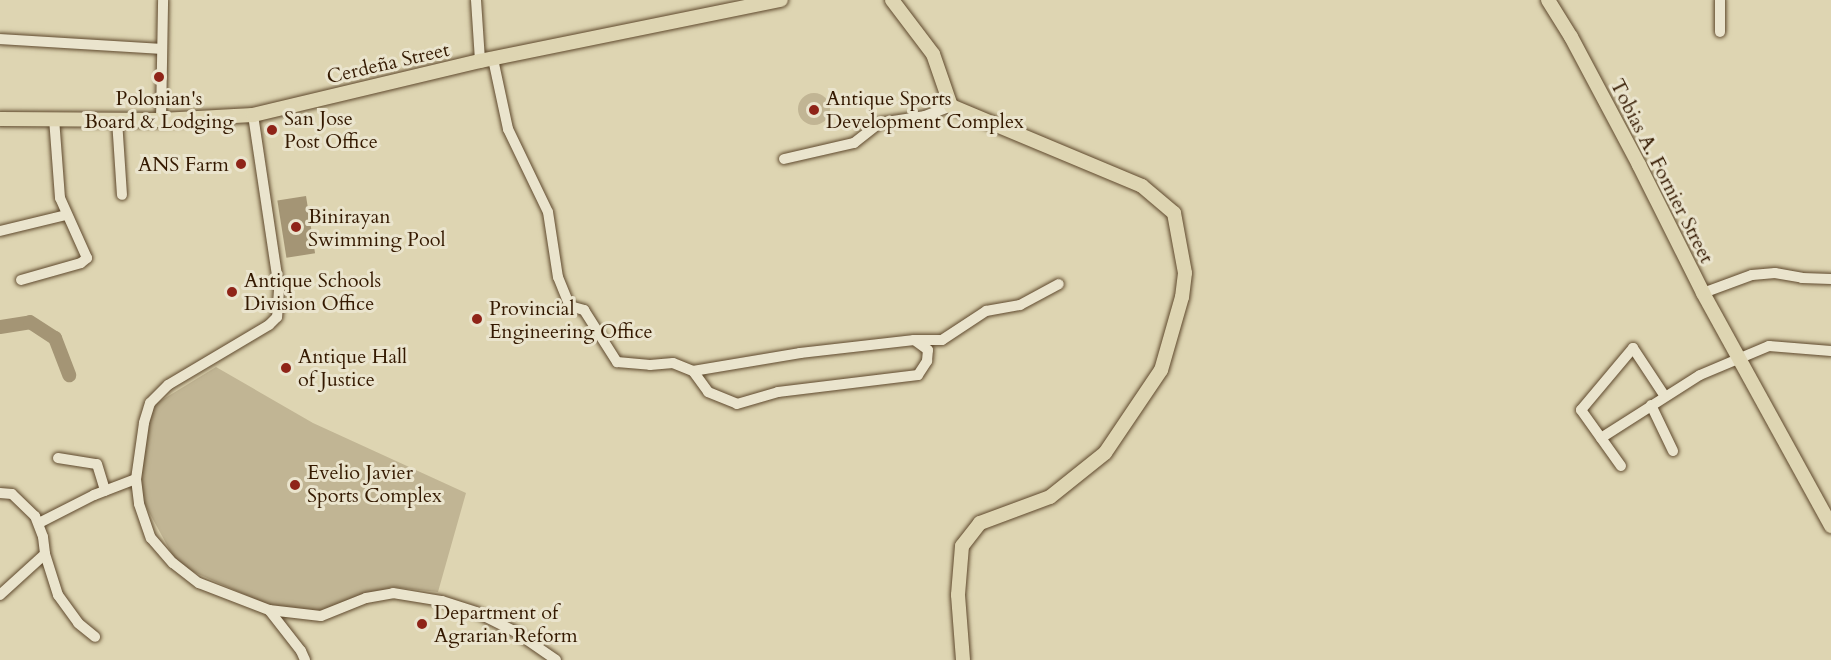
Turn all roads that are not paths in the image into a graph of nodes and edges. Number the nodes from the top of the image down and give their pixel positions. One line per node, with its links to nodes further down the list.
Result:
1 (163, 0): 10 (street)
2 (477, 0): 11 (street)
3 (781, 0): 7 (main road, Cerdeña Street)
4 (892, 0): 12 (main road)
5 (1548, 0): 25 (main road, Tobias A. Fornier Street)
6 (1720, 0): 8 (street)
7 (763, 2): 11 (main road, Cerdeña Street)
8 (1720, 32)
9 (0, 39): 10 (street)
10 (162, 49): 17 (street)
11 (487, 60): 13 (main road, Cerdeña Street); 29 (street)
12 (951, 106): 18 (street); 47 (main road)
13 (253, 114): 17 (main road, Cerdeña Street); 36 (street)
14 (0, 119): 15 (main road, Cerdeña Street)
15 (54, 119): 16 (main road, Cerdeña Street); 20 (street)
16 (117, 120): 17 (main road, Cerdeña Street); 19 (street)
17 (161, 120)
18 (784, 159)
19 (122, 195)
20 (66, 215): 21 (street); 23 (street)
21 (0, 231)
22 (1831, 279): 25 (street)
23 (21, 280)
24 (1059, 284): 26 (street)
25 (1703, 293): 28 (main road, Tobias A. Fornier Street)
26 (914, 340): 29 (street); 29 (street)
27 (1831, 351): 28 (street)
28 (1739, 360): 30 (street); 40 (main road, Tobias A. Fornier Street)
29 (693, 371)
30 (1665, 396): 31 (street); 32 (street)
31 (1651, 405): 32 (street); 33 (street)
32 (1601, 438): 35 (street)
33 (1673, 451)
34 (58, 458): 37 (street)
35 (1621, 466)
36 (136, 479): 37 (street); 43 (street)
37 (105, 490): 39 (street)
38 (0, 493): 39 (street)
39 (39, 523): 41 (street)
40 (1831, 526)
41 (45, 554): 42 (street); 44 (street)
42 (0, 595)
43 (269, 610): 45 (street); 46 (street)
44 (95, 637)
45 (305, 660)
46 (556, 660)
47 (963, 660)

